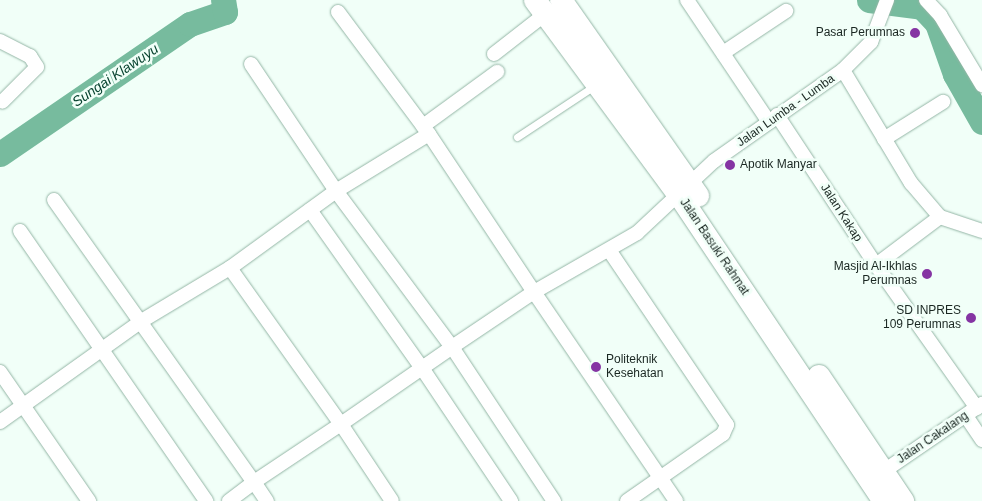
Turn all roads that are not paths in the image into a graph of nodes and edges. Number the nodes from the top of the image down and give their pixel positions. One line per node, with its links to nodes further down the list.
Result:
1 (687, 0): 8 (street, Jalan Kakap)
2 (887, 0): 11 (street, Jalan Lumba - Lumba)
3 (926, 0): 13 (street)
4 (547, 5): 9 (street); 14 (highway, Jalan Basuki Rahmat); 21 (highway, Jalan Basuki Rahmat)
5 (786, 11): 8 (street)
6 (338, 12): 18 (street)
7 (0, 41): 15 (street)
8 (723, 53): 17 (street, Jalan Kakap)
9 (494, 54)
10 (251, 64): 22 (street)
11 (843, 70): 17 (street, Jalan Lumba - Lumba); 20 (street)
12 (497, 72): 18 (street)
13 (981, 81)
14 (597, 85): 19 (lane); 21 (highway, Jalan Basuki Rahmat)
15 (2, 102)
16 (943, 102): 20 (street)
17 (773, 119): 21 (street, Jalan Lumba - Lumba); 29 (street, Jalan Kakap)
18 (426, 130): 22 (street); 31 (street)
19 (517, 137)
20 (884, 140): 25 (street)
21 (685, 190): 28 (street, Jalan Lumba - Lumba); 37 (highway, Jalan Basuki Rahmat)
22 (336, 191): 24 (street); 33 (street)
23 (54, 200): 32 (street)
24 (310, 210): 30 (street); 35 (street)
25 (940, 218): 27 (street); 29 (street)
26 (20, 231): 34 (street)
27 (982, 231)
28 (609, 250): 31 (street, Jalan Lumba - Lumba); 44 (street)
29 (876, 265): 39 (street, Jalan Kakap)
30 (230, 268): 32 (street); 41 (street)
31 (534, 292): 33 (street, Jalan Lumba - Lumba); 44 (street)
32 (140, 322): 34 (street); 45 (street)
33 (452, 348): 35 (street, Jalan Lumba - Lumba); 52 (street)
34 (101, 349): 38 (street); 47 (street)
35 (422, 368): 41 (street, Jalan Lumba - Lumba); 51 (street)
36 (0, 372): 38 (street)
37 (815, 384): 43 (highway, Jalan Basuki Rahmat); 55 (highway, Jalan Basuki Rahmat)
38 (24, 406): 40 (street); 46 (street)
39 (975, 409): 42 (street, Jalan Kakap); 43 (street, Jalan Cakalang)
40 (0, 422)
41 (341, 424): 45 (street, Jalan Lumba - Lumba); 50 (street)
42 (982, 440)
43 (884, 471): 56 (highway, Jalan Basuki Rahmat)
44 (659, 478): 53 (street); 54 (street)
45 (254, 482): 48 (street, Jalan Lumba - Lumba); 49 (street)
46 (89, 501)
47 (206, 501)
48 (229, 501)
49 (267, 501)
50 (392, 501)
51 (511, 501)
52 (554, 501)
53 (626, 501)
54 (676, 501)
55 (884, 501)
56 (903, 501)

